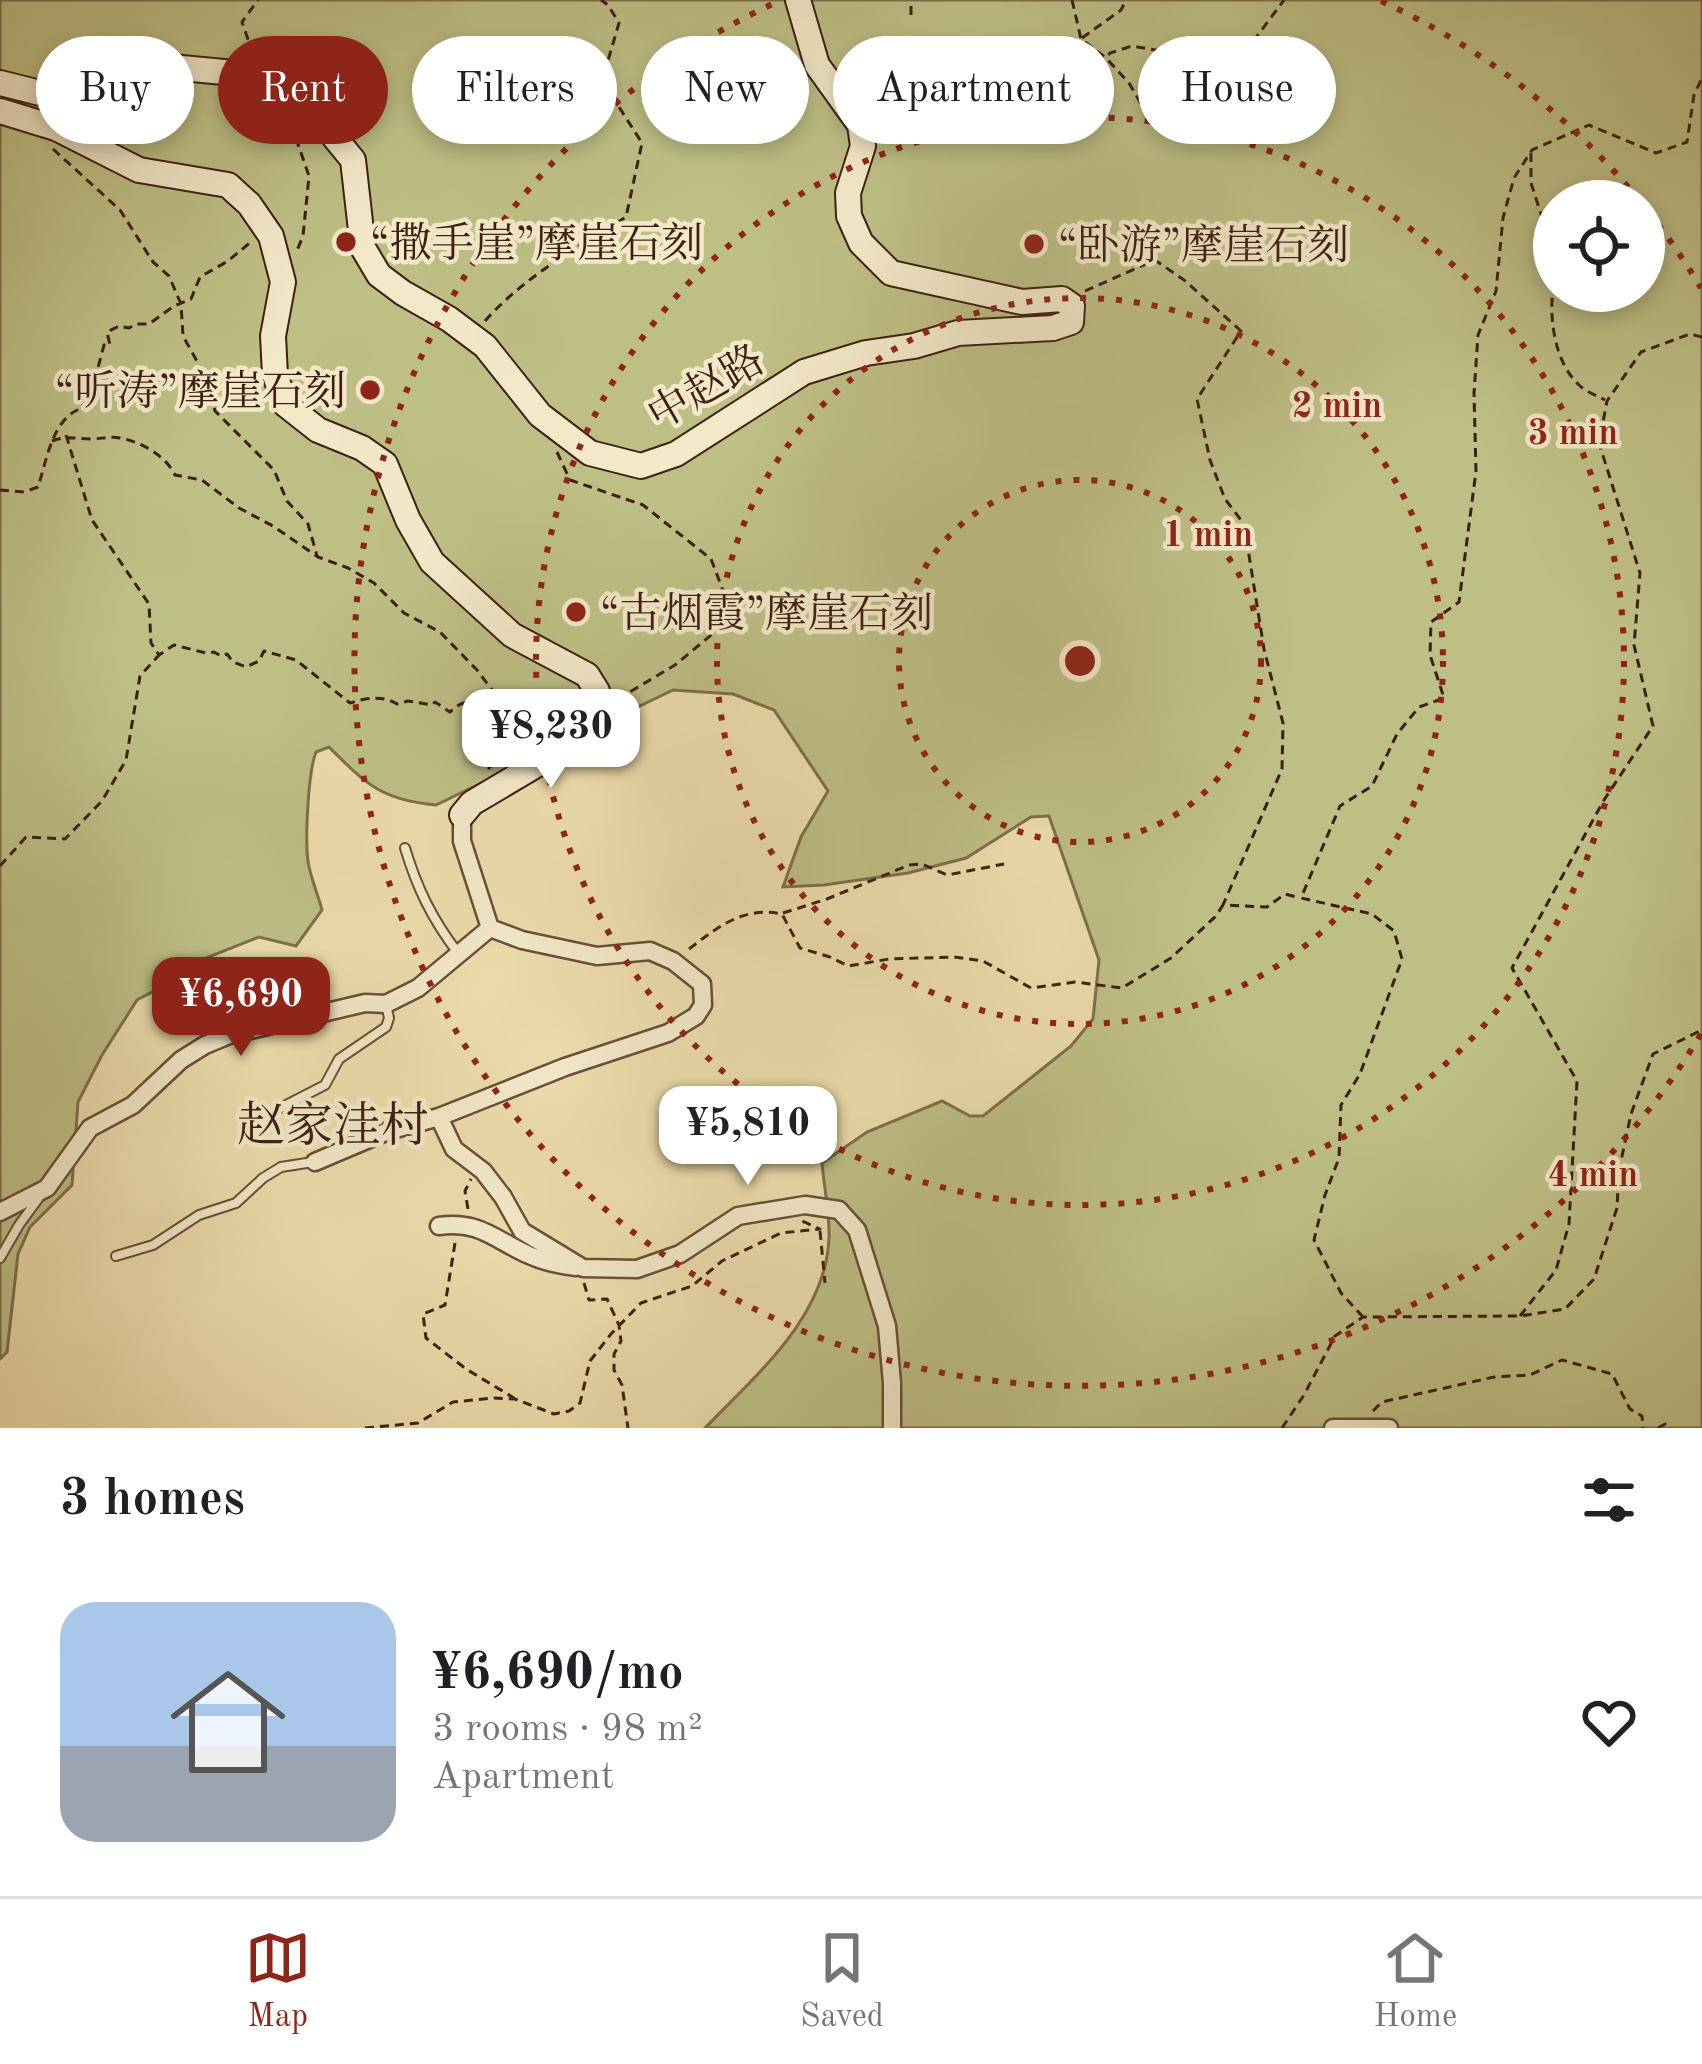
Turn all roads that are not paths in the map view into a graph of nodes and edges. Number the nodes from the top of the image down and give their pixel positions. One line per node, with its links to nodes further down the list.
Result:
1 (799, 0): 2 (street, 中赵路)
2 (0, 83)
3 (0, 111): 4 (street)
4 (462, 815): 6 (street)
5 (405, 848): 7 (lane)
6 (490, 928): 7 (street); 9 (street)
7 (458, 954): 8 (street)
8 (386, 1004): 10 (lane); 12 (street)
9 (439, 1117): 11 (street); 17 (street)
10 (245, 1126)
11 (315, 1162): 15 (lane)
12 (46, 1188): 13 (street); 16 (lane)
13 (0, 1212)
14 (439, 1226): 17 (street)
15 (116, 1256)
16 (0, 1258)
17 (583, 1268): 19 (street)
18 (1355, 1426): 20 (street); 21 (street)
19 (892, 1428)
20 (1333, 1428)
21 (1389, 1428)

